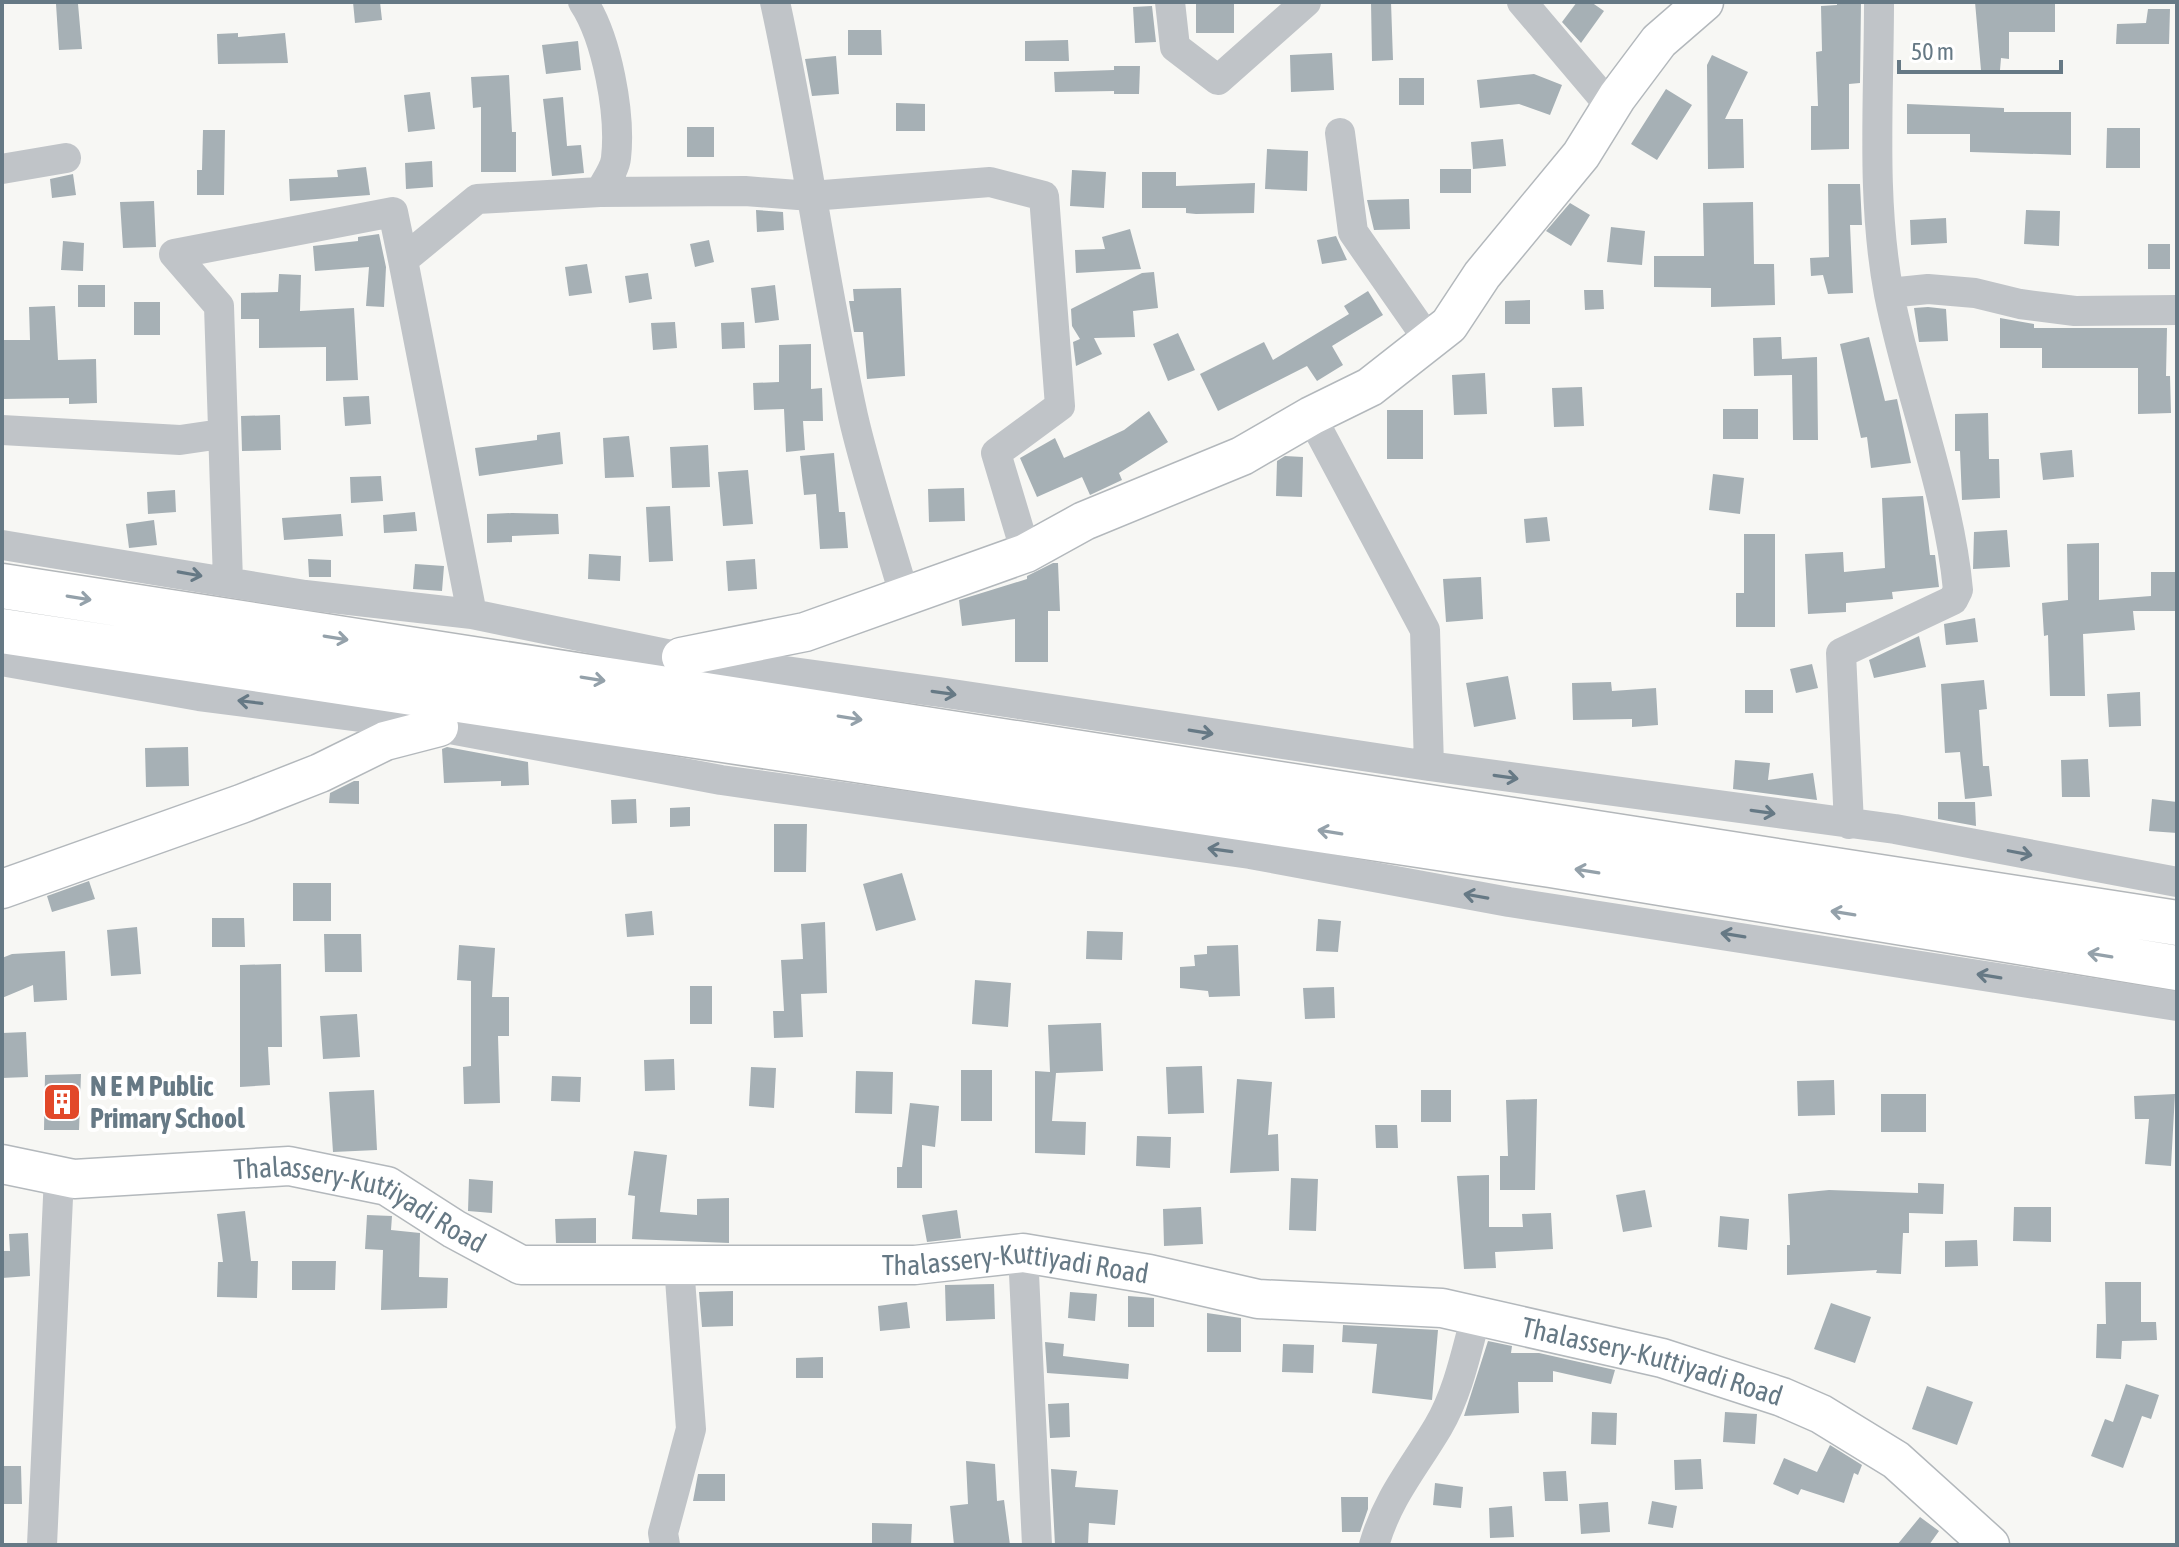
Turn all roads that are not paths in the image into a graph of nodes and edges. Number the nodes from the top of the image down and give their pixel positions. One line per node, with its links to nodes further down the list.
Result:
1 (583, 2): 12 (street)
2 (775, 2): 13 (street)
3 (1170, 2): 4 (street)
4 (1306, 2)
5 (1522, 2): 8 (street)
6 (1704, 2): 8 (main road)
7 (1879, 2): 15 (street)
8 (1611, 107): 17 (main road)
9 (1340, 133): 17 (street)
10 (66, 158): 11 (street)
11 (2, 169)
12 (600, 192): 13 (street); 14 (street)
13 (811, 196): 22 (street); 25 (street)
14 (403, 260): 20 (street); 26 (street)
15 (1889, 293): 16 (street); 32 (street)
16 (2177, 310)
17 (1429, 341): 18 (main road)
18 (1311, 416): 22 (main road); 31 (street)
19 (2, 430): 20 (street)
20 (221, 434): 23 (street)
21 (2, 545): 23 (street, one-way to 23)
22 (1026, 553): 25 (main road)
23 (228, 581): 26 (street)
24 (2, 586): 35 (highway, one-way to 35)
25 (905, 598): 28 (main road)
26 (472, 614): 28 (street)
27 (2, 631): 36 (highway, one-way to 27)
28 (681, 657): 31 (street, one-way to 31)
29 (2, 661): 30 (street, one-way to 29)
30 (439, 727): 34 (main road); 37 (street, one-way to 30)
31 (1429, 766): 32 (street, one-way to 32)
32 (1849, 824): 33 (street, one-way to 33)
33 (2177, 882)
34 (2, 889)
35 (2177, 923)
36 (2177, 968)
37 (2177, 1006)
38 (2, 1164): 39 (main road, Thalassery-Kuttiyadi Road)
39 (59, 1176): 41 (main road, Thalassery-Kuttiyadi Road); 43 (street)
40 (1023, 1253): 41 (main road, Thalassery-Kuttiyadi Road); 42 (main road, Thalassery-Kuttiyadi Road); 45 (street)
41 (679, 1265): 44 (street)
42 (1476, 1316): 46 (street); 47 (main road, Thalassery-Kuttiyadi Road)
43 (42, 1545)
44 (665, 1545)
45 (1037, 1545)
46 (1374, 1545)
47 (1990, 1545)

